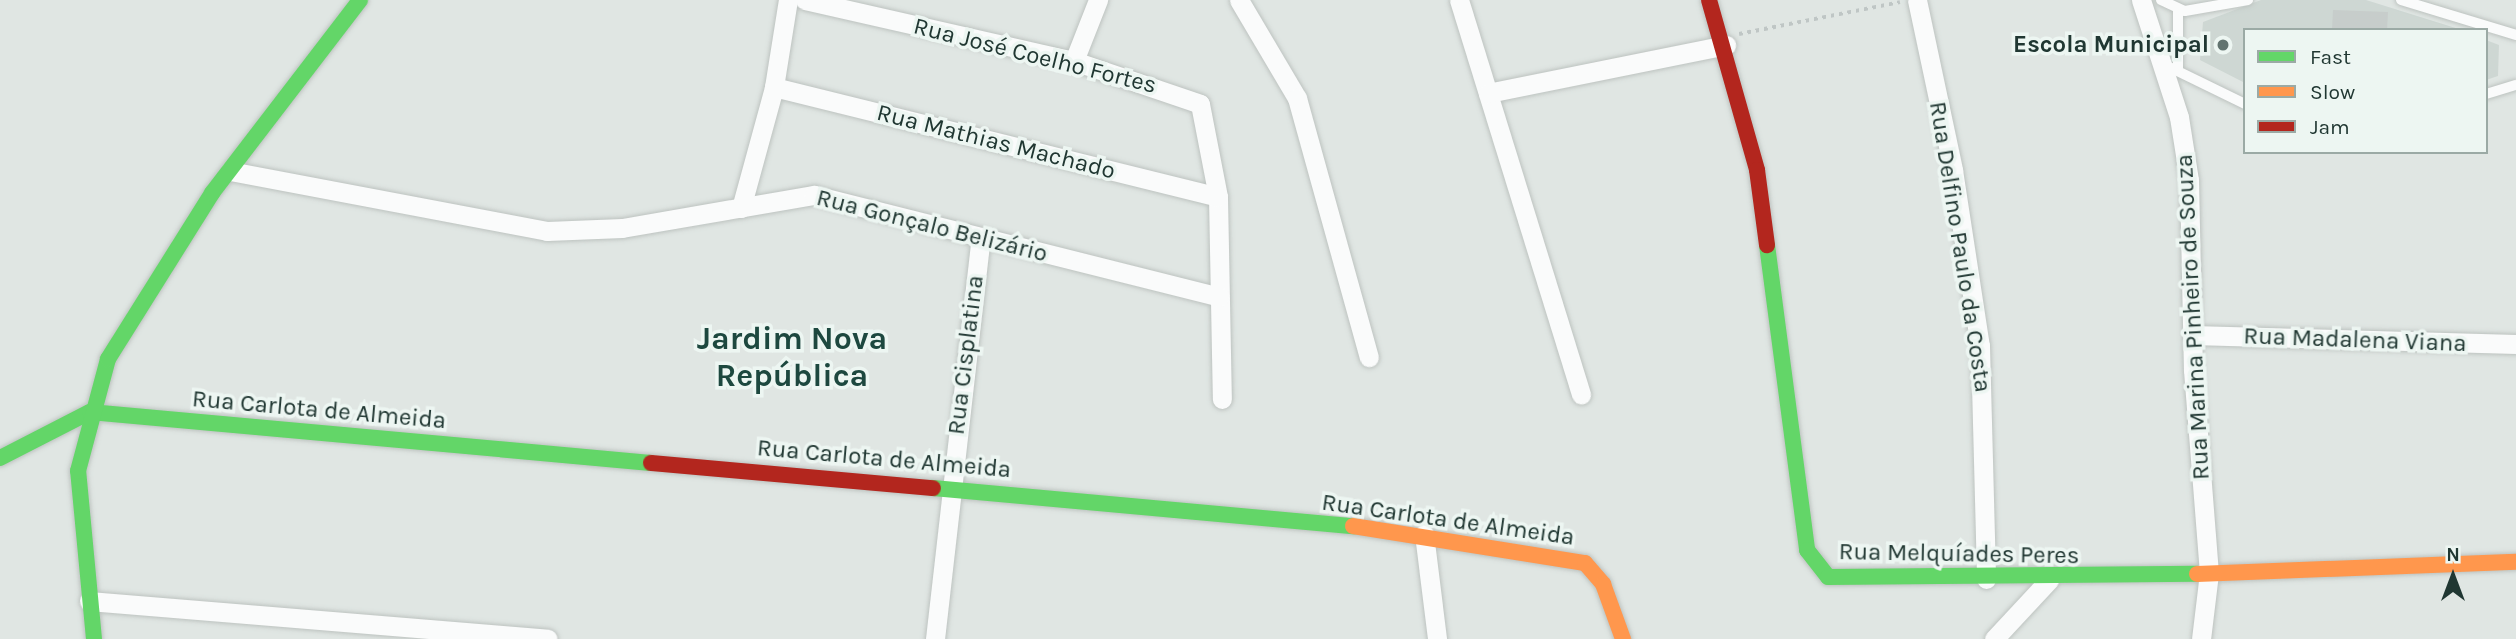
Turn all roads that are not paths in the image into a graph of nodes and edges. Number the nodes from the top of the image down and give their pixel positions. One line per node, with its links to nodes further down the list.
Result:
1 (360, 0): 24 (street)
2 (788, 0): 20 (street)
3 (805, 0): 16 (street, Rua José Coelho Fortes)
4 (1098, 0): 16 (street)
5 (1239, 0): 31 (street)
6 (1459, 0): 21 (street)
7 (1709, 0): 15 (street, Rua Melquíades Peres)
8 (1917, 0): 40 (street, Rua Delfino Paulo da Costa)
9 (2141, 0): 17 (street, Rua Marina Pinheiro de Souza)
10 (2161, 0): 13 (lane)
11 (2248, 0): 13 (lane)
12 (2402, 0): 14 (lane)
13 (2178, 10): 18 (lane)
14 (2516, 36)
15 (1725, 41): 21 (street); 40 (street, Rua Melquíades Peres)
16 (1074, 61): 25 (street, Rua José Coelho Fortes)
17 (2157, 62): 18 (lane); 29 (street, Rua Marina Pinheiro de Souza)
18 (2178, 68): 23 (lane)
19 (2516, 86): 22 (lane)
20 (774, 87): 25 (street, Rua Mathias Machado); 26 (street)
21 (1488, 93): 32 (street)
22 (2488, 93)
23 (2243, 103)
24 (230, 171): 26 (street, Rua Gonçalo Belizário); 34 (street)
25 (1218, 197): 28 (street)
26 (741, 208): 27 (street, Rua Gonçalo Belizário)
27 (981, 238): 28 (street, Rua Gonçalo Belizário); 36 (street, Rua Cisplatina)
28 (1219, 297): 33 (street)
29 (2193, 335): 30 (street, Rua Madalena Viana); 39 (street, Rua Marina Pinheiro de Souza)
30 (2516, 344)
31 (1369, 357)
32 (1581, 395)
33 (1222, 399)
34 (90, 412): 35 (street); 36 (street, Rua Carlota de Almeida); 42 (street)
35 (0, 458)
36 (949, 489): 37 (street, Rua Carlota de Almeida); 45 (street, Rua Cisplatina)
37 (1424, 534): 46 (street); 47 (street, Rua Carlota de Almeida)
38 (2516, 562): 39 (street, Rua Melquíades Peres)
39 (2209, 573): 41 (street, Rua Melquíades Peres); 49 (street, Rua Marina Pinheiro de Souza)
40 (1986, 579): 41 (street, Rua Melquíades Peres)
41 (2049, 580): 48 (street)
42 (89, 601): 43 (street); 44 (street)
43 (94, 639)
44 (547, 639)
45 (935, 639)
46 (1437, 639)
47 (1623, 639)
48 (1994, 639)
49 (2201, 639)

